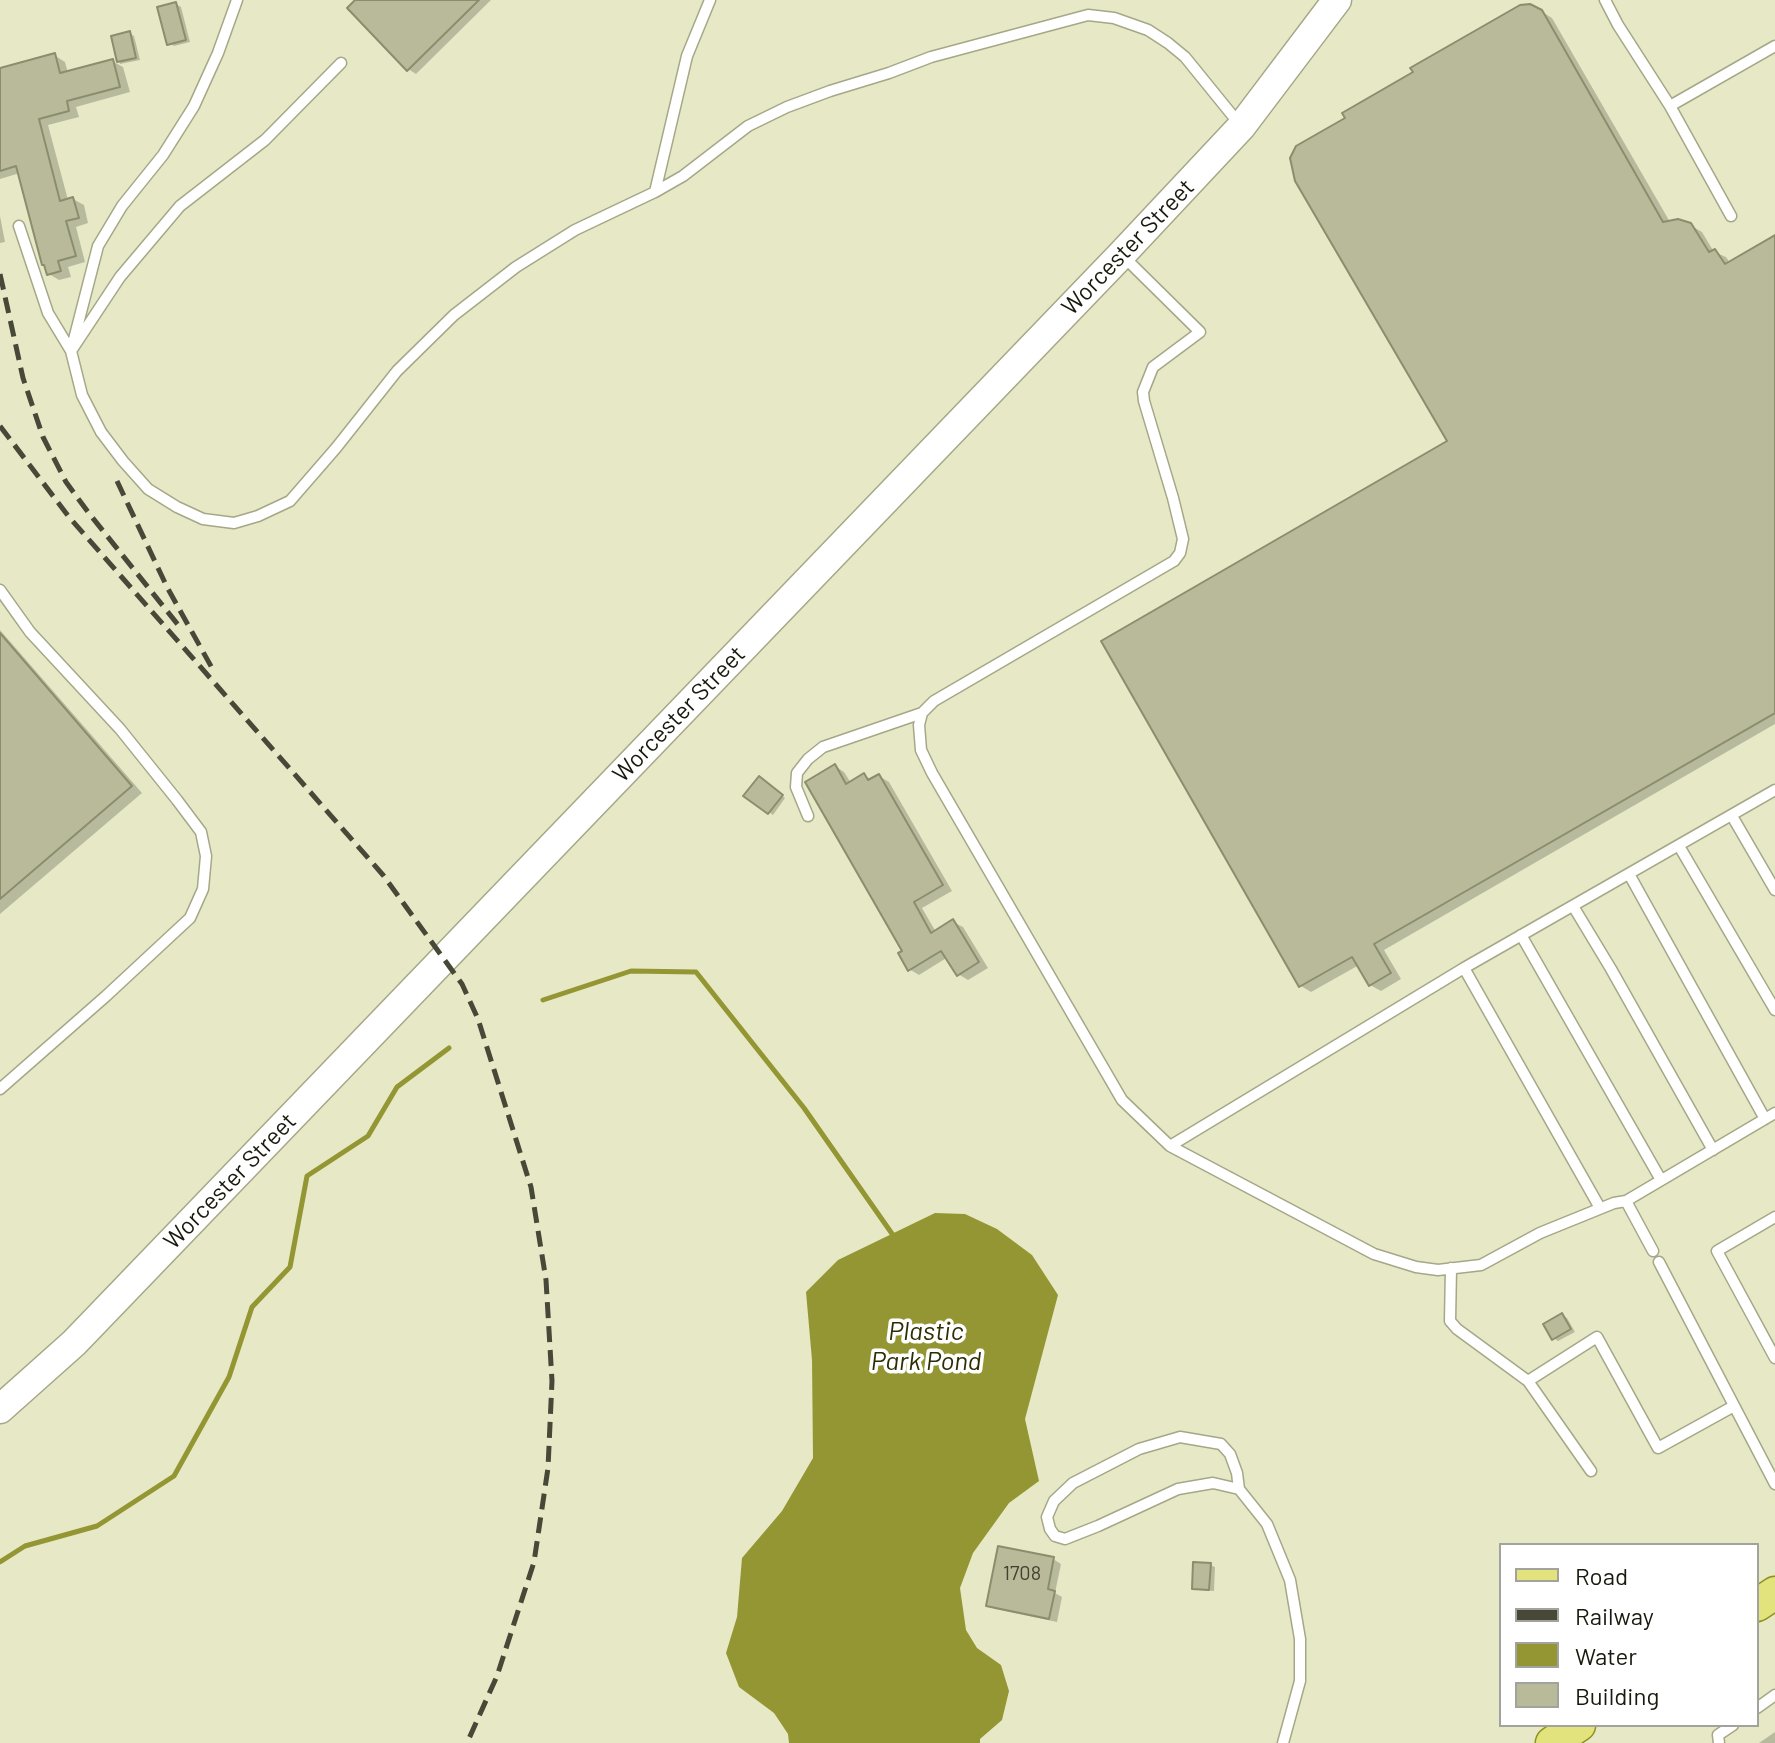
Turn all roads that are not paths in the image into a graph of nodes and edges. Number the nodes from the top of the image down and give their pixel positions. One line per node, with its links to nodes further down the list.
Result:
1 (237, 0): 13 (lane)
2 (710, 0): 9 (lane)
3 (1337, 0): 8 (main road, Worcester Street)
4 (1605, 0): 7 (lane)
5 (1775, 46): 7 (lane)
6 (341, 63): 13 (lane)
7 (1670, 106): 10 (lane)
8 (1241, 127): 9 (lane); 12 (main road, Worcester Street)
9 (655, 192): 13 (lane)
10 (1731, 216)
11 (19, 226): 13 (lane)
12 (1121, 255): 15 (lane); 40 (main road, Worcester Street)
13 (71, 351)
14 (0, 590): 26 (lane)
15 (922, 713): 17 (lane); 28 (lane)
16 (1775, 790): 18 (lane)
17 (808, 816)
18 (1732, 816): 19 (lane); 21 (lane)
19 (1679, 846): 20 (lane); 25 (lane)
20 (1629, 874): 22 (lane); 27 (lane)
21 (1775, 890)
22 (1573, 906): 23 (lane); 29 (lane)
23 (1521, 935): 24 (lane); 30 (lane)
24 (1464, 968): 28 (lane); 32 (lane)
25 (1775, 1010)
26 (0, 1089)
27 (1770, 1116): 29 (lane)
28 (1170, 1146): 36 (lane)
29 (1713, 1150): 30 (lane)
30 (1661, 1180): 31 (lane)
31 (1626, 1201): 32 (lane); 34 (lane)
32 (1600, 1208): 36 (lane)
33 (1775, 1217): 37 (lane)
34 (1653, 1251)
35 (1659, 1262): 39 (lane)
36 (1451, 1268): 38 (lane)
37 (1775, 1358)
38 (1528, 1381): 39 (lane); 41 (lane)
39 (1734, 1406): 42 (lane)
40 (0, 1409)
41 (1591, 1471)
42 (1775, 1484)
43 (1239, 1489): 43 (lane); 46 (lane)
44 (1576, 1727): 47 (main road)
45 (1730, 1727): 48 (lane)
46 (1283, 1743)
47 (1552, 1743)
48 (1719, 1743)

